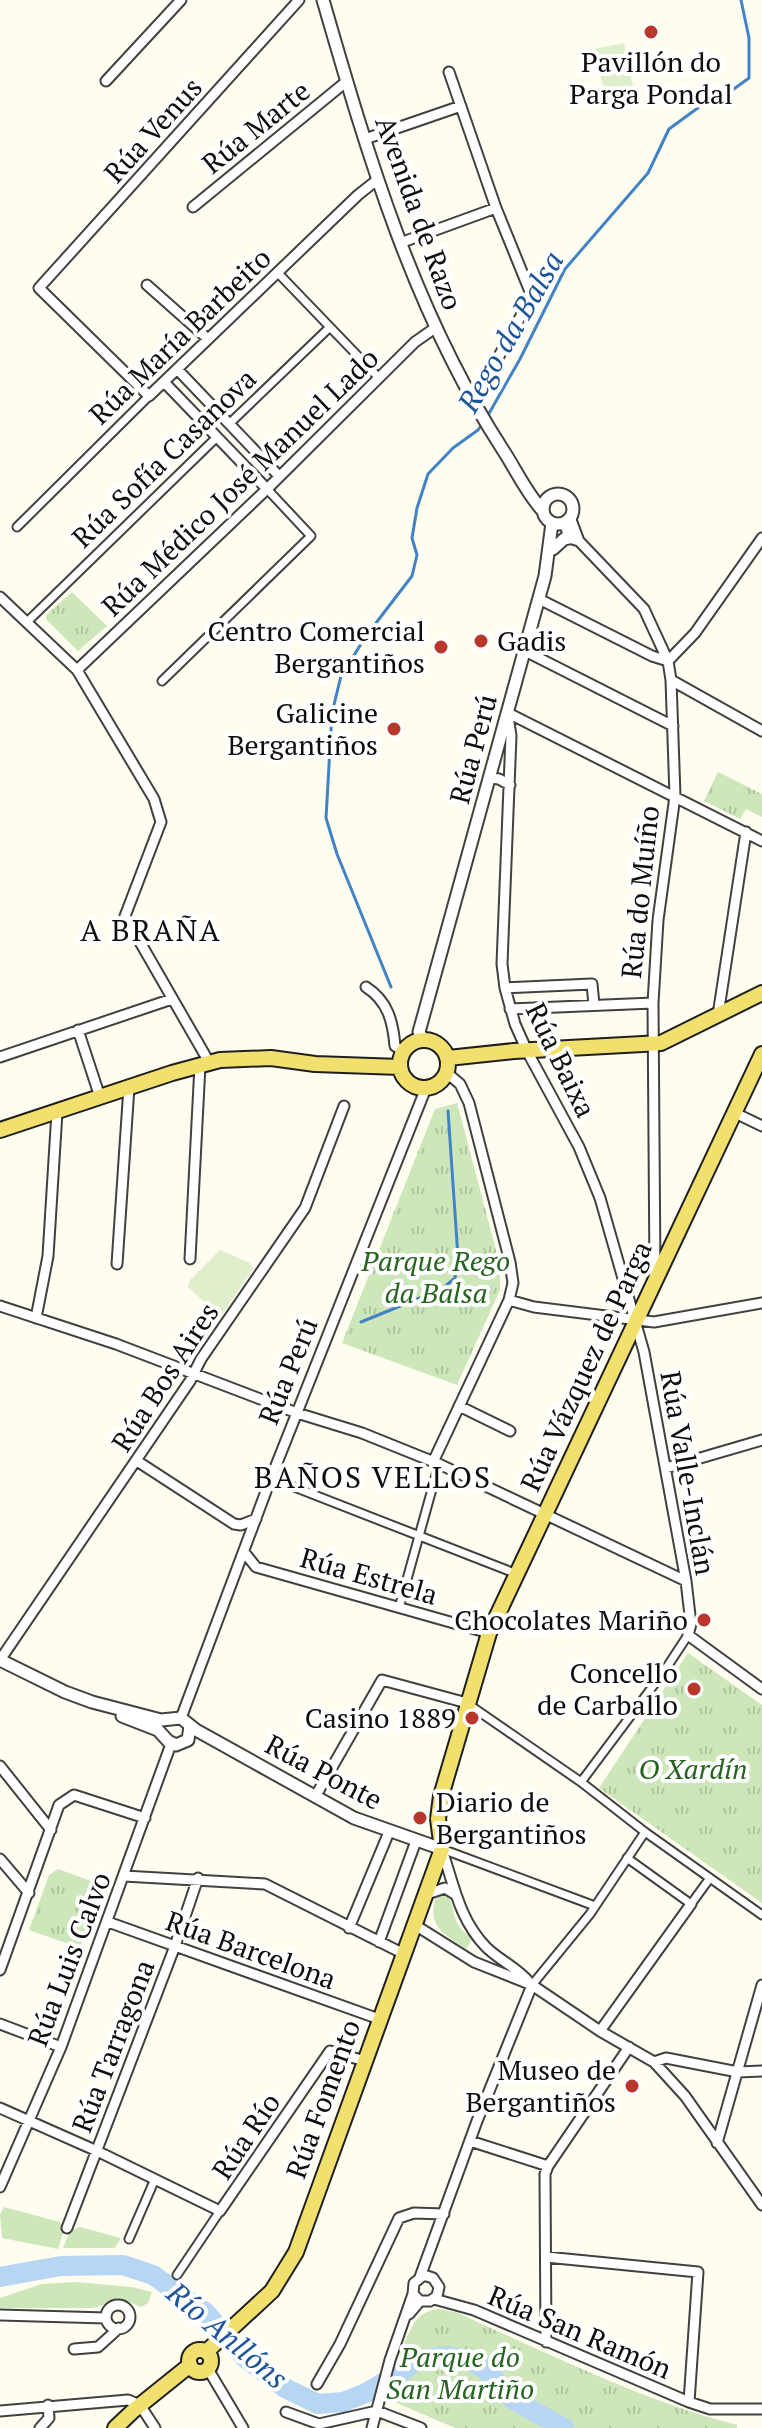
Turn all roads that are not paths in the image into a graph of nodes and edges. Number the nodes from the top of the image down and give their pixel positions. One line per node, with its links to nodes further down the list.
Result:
1 (181, 0): 5 (street)
2 (299, 0): 21 (street, Rúa Venus)
3 (323, 0): 6 (street, Avenida de Razo)
4 (449, 72): 7 (street)
5 (106, 81)
6 (347, 81): 8 (street, Avenida de Razo); 10 (street, Rúa Marte)
7 (461, 106): 8 (street); 11 (street)
8 (365, 139): 9 (street, Avenida de Razo)
9 (377, 180): 12 (street, Avenida de Razo); 13 (street, Rúa María Barbeito)
10 (193, 207)
11 (496, 208): 12 (street); 22 (street)
12 (400, 243): 16 (street, Avenida de Razo)
13 (277, 272): 15 (street); 17 (street, Rúa María Barbeito)
14 (147, 285): 17 (street)
15 (330, 327): 19 (street); 23 (street, Rúa Sofía Casanova)
16 (435, 328): 19 (street, Rúa Médico José Manuel Lado); 22 (street, Avenida de Razo)
17 (208, 339): 18 (street, Rúa María Barbeito)
18 (177, 369): 20 (street, Rúa María Barbeito); 23 (street)
19 (379, 378): 26 (street, Rúa Médico José Manuel Lado)
20 (164, 382): 21 (street, Rúa María Barbeito); 25 (street)
21 (149, 396): 32 (street, Rúa María Barbeito)
22 (471, 397): 24 (street, Avenida de Razo)
23 (229, 424): 25 (street, Rúa Sofía Casanova); 26 (street)
24 (492, 433): 28 (street, Rúa do Muíño)
25 (217, 437): 27 (street); 39 (street, Rúa Sofía Casanova)
26 (279, 476): 27 (street, Rúa Médico José Manuel Lado)
27 (267, 489): 42 (street, Rúa Médico José Manuel Lado); 44 (street)
28 (529, 490): 29 (street); 30 (street, Rúa do Muíño)
29 (553, 495): 30 (street); 31 (street, Rúa do Muíño)
30 (543, 511): 31 (street, Rúa do Muíño)
31 (562, 521): 33 (street, Rúa do Muíño); 35 (street, Rúa Perú); 36 (street, Rúa Perú)
32 (17, 527)
33 (574, 540): 35 (street); 41 (street, Rúa do Muíño)
34 (761, 542): 41 (street)
35 (553, 549): 36 (street, Rúa Perú)
36 (549, 562): 38 (street, Rúa Perú)
37 (0, 597): 39 (street)
38 (539, 599): 40 (street, Rúa Perú); 41 (street)
39 (28, 621): 42 (street)
40 (525, 651): 45 (street, Rúa Perú); 46 (street)
41 (668, 661): 43 (street, Rúa do Muíño)
42 (77, 670): 56 (street)
43 (671, 680): 46 (street, Rúa do Muíño); 47 (street)
44 (162, 681)
45 (508, 713): 48 (street, Rúa Perú); 49 (street, Rúa Baixa); 50 (street)
46 (673, 726): 50 (street, Rúa do Muíño)
47 (762, 731)
48 (490, 778): 49 (street); 62 (street, Rúa Perú)
49 (510, 785): 54 (street, Rúa Baixa)
50 (675, 796): 51 (street); 57 (street, Rúa do Muíño)
51 (746, 832): 52 (street); 60 (street)
52 (762, 841)
53 (366, 987): 64 (street)
54 (505, 988): 58 (street); 59 (street, Rúa Baixa)
55 (762, 993): 60 (main road)
56 (172, 999): 61 (street); 68 (street)
57 (653, 1003): 58 (street); 63 (street, Rúa do Muíño)
58 (594, 1005): 59 (street)
59 (510, 1009): 65 (street, Rúa Baixa)
60 (718, 1015): 63 (main road)
61 (78, 1030): 67 (street); 73 (street)
62 (423, 1040): 64 (main road); 69 (main road)
63 (654, 1044): 65 (main road); 81 (street, Rúa do Muíño)
64 (404, 1051): 70 (main road)
65 (527, 1051): 69 (main road); 86 (street, Rúa Baixa)
66 (762, 1054): 76 (main road, Rúa Vázquez de Parga)
67 (0, 1057)
68 (204, 1064): 70 (main road); 71 (main road); 79 (street)
69 (447, 1066): 72 (main road); 82 (street)
70 (400, 1067): 72 (main road)
71 (129, 1087): 73 (main road); 80 (street)
72 (426, 1088): 89 (street, Rúa Perú)
73 (100, 1097): 75 (main road)
74 (344, 1106): 87 (street, Rúa Bos Aires)
75 (57, 1112): 78 (main road); 85 (street)
76 (735, 1113): 77 (street); 81 (main road, Rúa Vázquez de Parga)
77 (762, 1126)
78 (0, 1130)
79 (190, 1259)
80 (117, 1264)
81 (655, 1279): 86 (main road, Rúa Vázquez de Parga)
82 (509, 1300): 86 (street); 88 (street)
83 (762, 1303): 86 (street)
84 (0, 1306): 85 (street)
85 (36, 1318): 87 (street)
86 (635, 1320): 94 (street, Rúa Valle-Inclán); 96 (main road, Rúa Vázquez de Parga)
87 (195, 1375): 89 (street); 92 (street, Rúa Bos Aires)
88 (459, 1406): 90 (street); 93 (street)
89 (297, 1413): 93 (street); 95 (street, Rúa Perú)
90 (510, 1431)
91 (762, 1440): 94 (street)
92 (137, 1461): 97 (street); 105 (street, Rúa Bos Aires)
93 (436, 1463): 96 (street); 98 (street)
94 (666, 1468): 101 (street, Rúa Valle-Inclán)
95 (271, 1478): 97 (street, Rúa Perú); 98 (street)
96 (545, 1515): 100 (main road, Rúa Vázquez de Parga); 101 (street)
97 (256, 1519): 99 (street, Rúa Perú)
98 (419, 1535): 100 (street); 102 (street)
99 (244, 1552): 102 (street, Rúa Estrela); 110 (street, Rúa Perú)
100 (517, 1574): 103 (main road, Rúa Vázquez de Parga)
101 (686, 1581): 104 (street, Rúa Valle-Inclán)
102 (399, 1608): 103 (street, Rúa Estrela)
103 (489, 1633): 107 (main road, Rúa Vázquez de Parga)
104 (688, 1635): 106 (street); 113 (street)
105 (0, 1660): 108 (street)
106 (762, 1689)
107 (467, 1703): 113 (street); 114 (street); 120 (main road, Rúa Vázquez de Parga)
108 (101, 1705): 109 (street); 111 (street)
109 (168, 1721): 110 (street); 111 (street)
110 (186, 1722): 111 (street); 114 (street, Rúa Ponte)
111 (168, 1739): 115 (street, Rúa Luis Calvo)
112 (0, 1766): 116 (street)
113 (581, 1782): 118 (street)
114 (315, 1797): 117 (street, Rúa Ponte)
115 (145, 1818): 116 (street); 123 (street, Rúa Luis Calvo)
116 (51, 1830): 126 (street)
117 (389, 1832): 119 (street, Rúa Ponte); 134 (street)
118 (645, 1832): 121 (street); 125 (street)
119 (416, 1841): 120 (street, Rúa Ponte); 135 (street)
120 (442, 1849): 127 (main road, Rúa Fomento); 128 (street); 130 (street)
121 (627, 1858): 129 (street); 130 (street)
122 (0, 1859): 126 (street)
123 (124, 1876): 124 (street); 132 (street, Rúa Luis Calvo)
124 (198, 1878): 134 (street); 136 (street, Rúa Tarragona)
125 (710, 1878): 129 (street); 131 (street)
126 (29, 1893): 140 (street)
127 (427, 1894): 128 (street); 133 (main road, Rúa Fomento)
128 (456, 1895): 137 (street)
129 (691, 1904): 145 (street)
130 (595, 1906): 141 (street)
131 (762, 1915)
132 (108, 1922): 136 (street, Rúa Barcelona); 146 (street, Rúa Luis Calvo)
133 (415, 1925): 138 (main road, Rúa Fomento); 139 (street)
134 (349, 1928): 135 (street)
135 (379, 1942): 138 (street)
136 (175, 1946): 143 (street, Rúa Barcelona); 156 (street, Rúa Tarragona)
137 (487, 1948): 139 (street); 141 (street)
138 (404, 1954): 143 (main road, Rúa Fomento)
139 (474, 1962): 141 (street)
140 (0, 1970)
141 (532, 1985): 145 (street); 154 (street)
142 (762, 1985): 151 (street)
143 (379, 2019): 148 (main road, Rúa Fomento)
144 (0, 2024): 146 (street)
145 (600, 2031): 147 (street)
146 (61, 2047): 153 (street, Rúa Luis Calvo)
147 (629, 2047): 149 (street); 157 (street)
148 (365, 2061): 161 (street, Rúa Río); 177 (main road, Rúa Fomento)
149 (654, 2062): 151 (street); 155 (street)
150 (762, 2071): 151 (street)
151 (738, 2072): 155 (street)
152 (0, 2108): 153 (street)
153 (29, 2120): 156 (street); 159 (street, Rúa Luis Calvo)
154 (470, 2141): 157 (street); 162 (street)
155 (717, 2143): 160 (street)
156 (97, 2151): 158 (street); 163 (street, Rúa Tarragona)
157 (548, 2166): 166 (street)
158 (155, 2179): 161 (street); 164 (street)
159 (0, 2187)
160 (762, 2205)
161 (220, 2211): 167 (street, Rúa Río)
162 (444, 2214): 165 (street); 181 (street)
163 (67, 2228)
164 (129, 2239)
165 (432, 2245): 168 (street); 169 (street)
166 (546, 2257): 176 (street); 182 (street)
167 (177, 2275)
168 (420, 2277): 169 (street); 170 (street)
169 (436, 2282): 171 (street); 172 (street, Rúa San Ramón)
170 (417, 2297): 171 (street, Rúa San Ramón); 185 (street)
171 (434, 2299): 172 (street, Rúa San Ramón)
172 (454, 2303): 176 (street, Rúa San Ramón)
173 (0, 2315): 174 (street)
174 (106, 2318): 175 (street); 175 (street)
175 (119, 2328): 178 (street)
176 (546, 2342): 182 (street, Rúa San Ramón)
177 (211, 2347): 179 (main road, Rúa Fomento); 180 (main road)
178 (74, 2349)
179 (190, 2365): 180 (main road); 184 (main road)
180 (208, 2369): 192 (street)
181 (317, 2384)
182 (689, 2402): 186 (street, Rúa San Ramón)
183 (48, 2405): 184 (street); 187 (street); 189 (street)
184 (140, 2405): 190 (main road); 191 (street)
185 (378, 2407): 188 (street); 193 (street); 194 (street)
186 (762, 2409)
187 (0, 2411)
188 (286, 2412)
189 (40, 2428)
190 (115, 2428)
191 (155, 2428)
192 (243, 2428)
193 (372, 2428)
194 (421, 2428)

